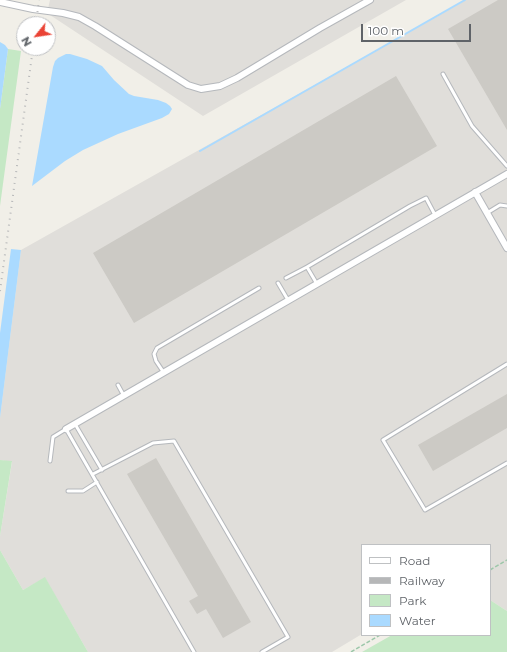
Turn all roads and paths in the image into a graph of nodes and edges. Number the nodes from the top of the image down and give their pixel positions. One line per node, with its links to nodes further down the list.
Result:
1 (370, 0): 2 (street)
2 (0, 2)
3 (443, 74): 4 (lane)
4 (507, 166)
5 (507, 174): 6 (street)
6 (475, 192): 8 (street); 9 (street)
7 (507, 206): 8 (lane)
8 (487, 213): 10 (street)
9 (435, 215): 11 (lane); 14 (street)
10 (507, 248)
11 (306, 267): 12 (lane); 14 (lane)
12 (286, 278)
13 (278, 283): 16 (lane)
14 (317, 284): 16 (street)
15 (259, 288): 18 (lane)
16 (288, 300): 18 (street)
17 (507, 364): 24 (lane)
18 (164, 373): 20 (street)
19 (118, 385): 20 (lane)
20 (124, 396): 21 (street)
21 (75, 424): 22 (street); 25 (lane)
22 (66, 429): 23 (lane); 26 (lane)
23 (50, 461)
24 (507, 463)
25 (102, 470): 26 (lane); 33 (lane)
26 (93, 474): 27 (lane)
27 (97, 482): 28 (lane); 32 (lane)
28 (68, 491)
29 (507, 560): 30 (path)
30 (491, 569)
31 (378, 636): 34 (path)
32 (194, 652)
33 (262, 652)
34 (351, 652)

